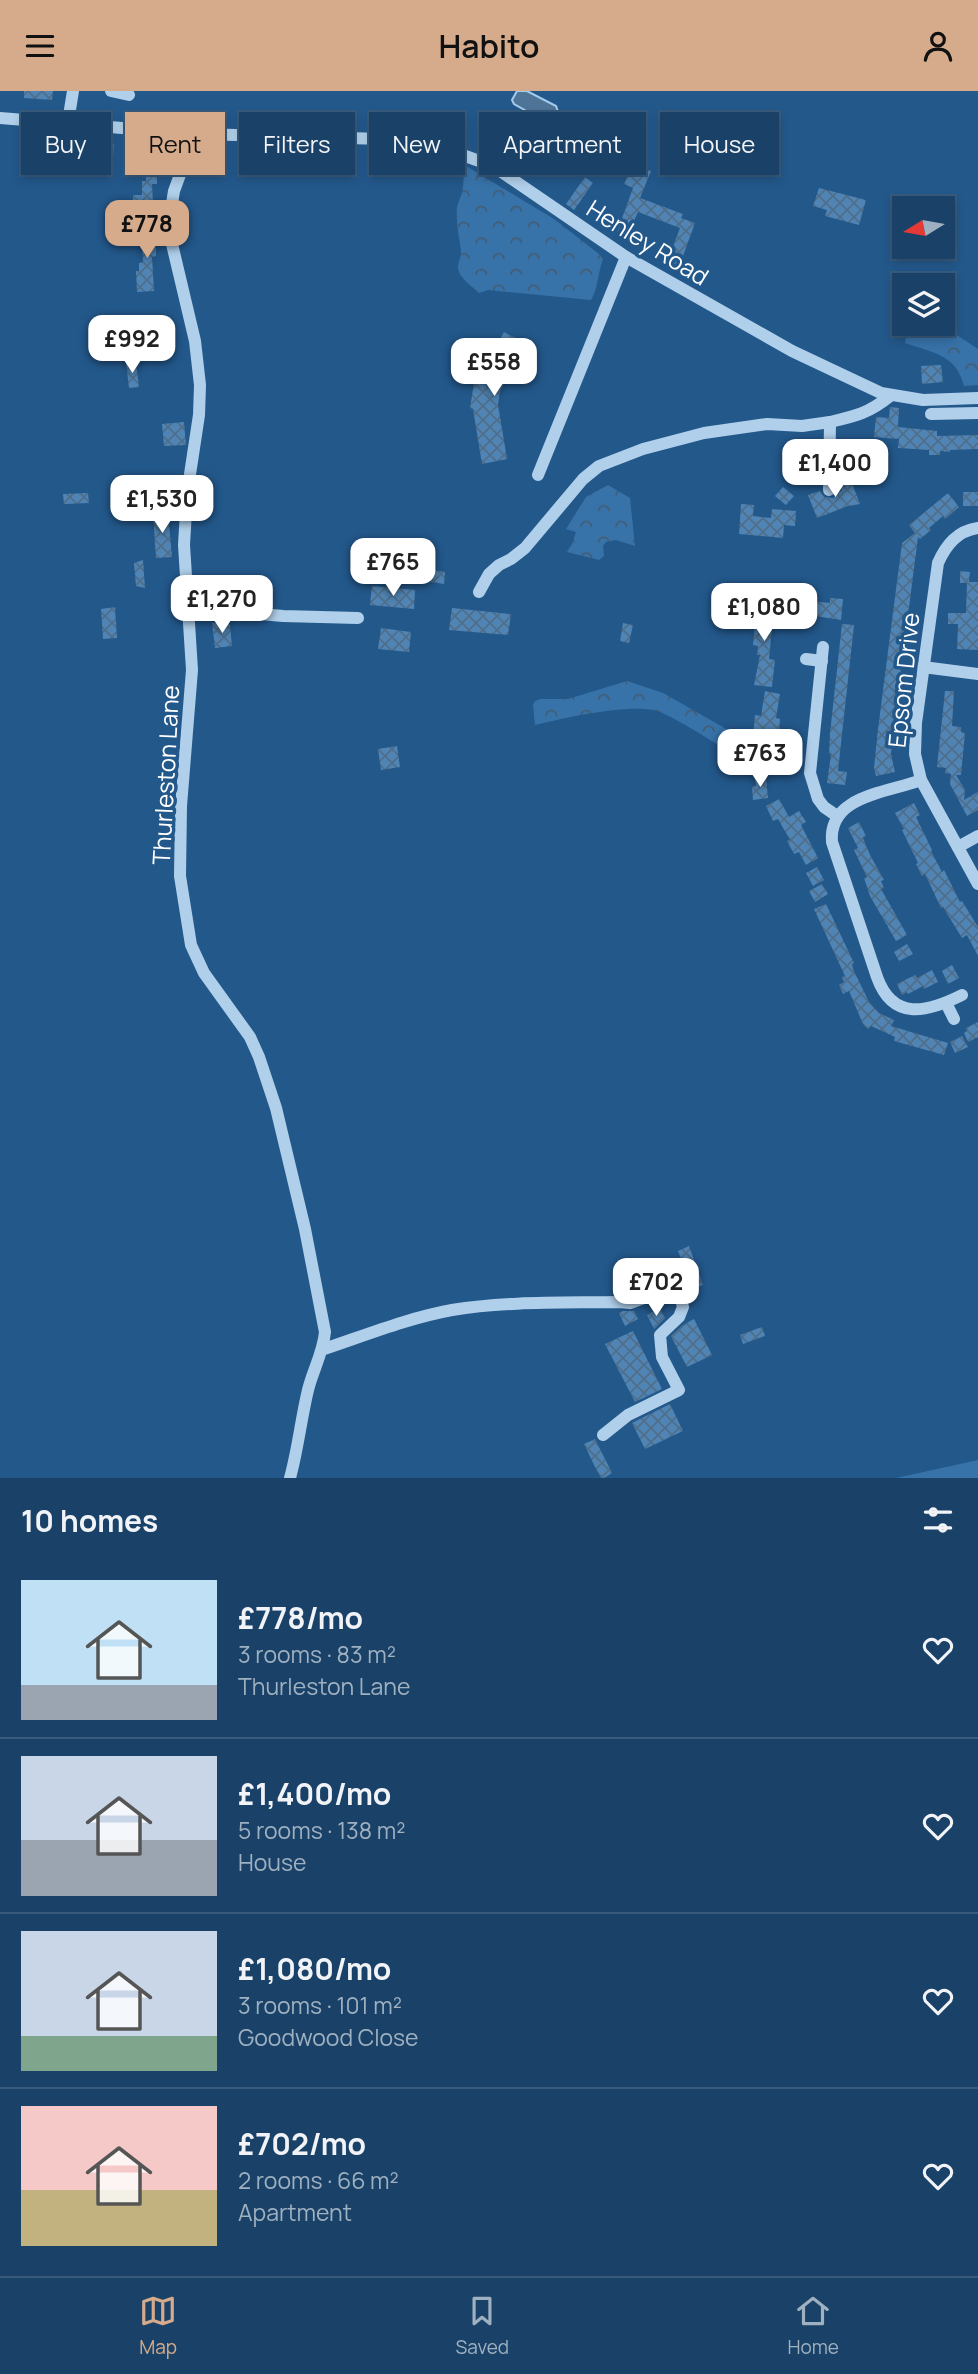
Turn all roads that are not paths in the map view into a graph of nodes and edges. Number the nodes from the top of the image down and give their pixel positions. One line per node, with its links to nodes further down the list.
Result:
1 (73, 91): 4 (street)
2 (111, 91): 3 (street)
3 (129, 95)
4 (70, 112)
5 (0, 118): 6 (street, Henley Road)
6 (21, 119)
7 (225, 135): 9 (street, Henley Road)
8 (180, 175): 19 (street, Thurleston Lane)
9 (626, 257): 10 (street, Henley Road); 15 (street)
10 (890, 395): 11 (street, Henley Road); 14 (street)
11 (976, 398): 13 (street)
12 (931, 414): 13 (street)
13 (977, 414)
14 (830, 422): 16 (street); 18 (street)
15 (538, 475)
16 (830, 490)
17 (978, 529): 24 (street, Epsom Drive)
18 (479, 593)
19 (189, 608): 20 (street); 34 (street, Thurleston Lane)
20 (358, 618)
21 (823, 647): 23 (street)
22 (806, 659): 23 (street)
23 (822, 661): 27 (street)
24 (923, 667): 25 (street); 26 (street, Epsom Drive)
25 (978, 674)
26 (920, 780): 27 (street); 29 (street, Epsom Drive)
27 (837, 816): 32 (street)
28 (978, 836): 29 (street)
29 (958, 847): 30 (street, Epsom Drive)
30 (978, 884)
31 (962, 995): 32 (street)
32 (946, 1003): 33 (street)
33 (954, 1019)
34 (324, 1349): 35 (street); 36 (street, Thurleston Lane)
35 (603, 1435)
36 (290, 1478)

